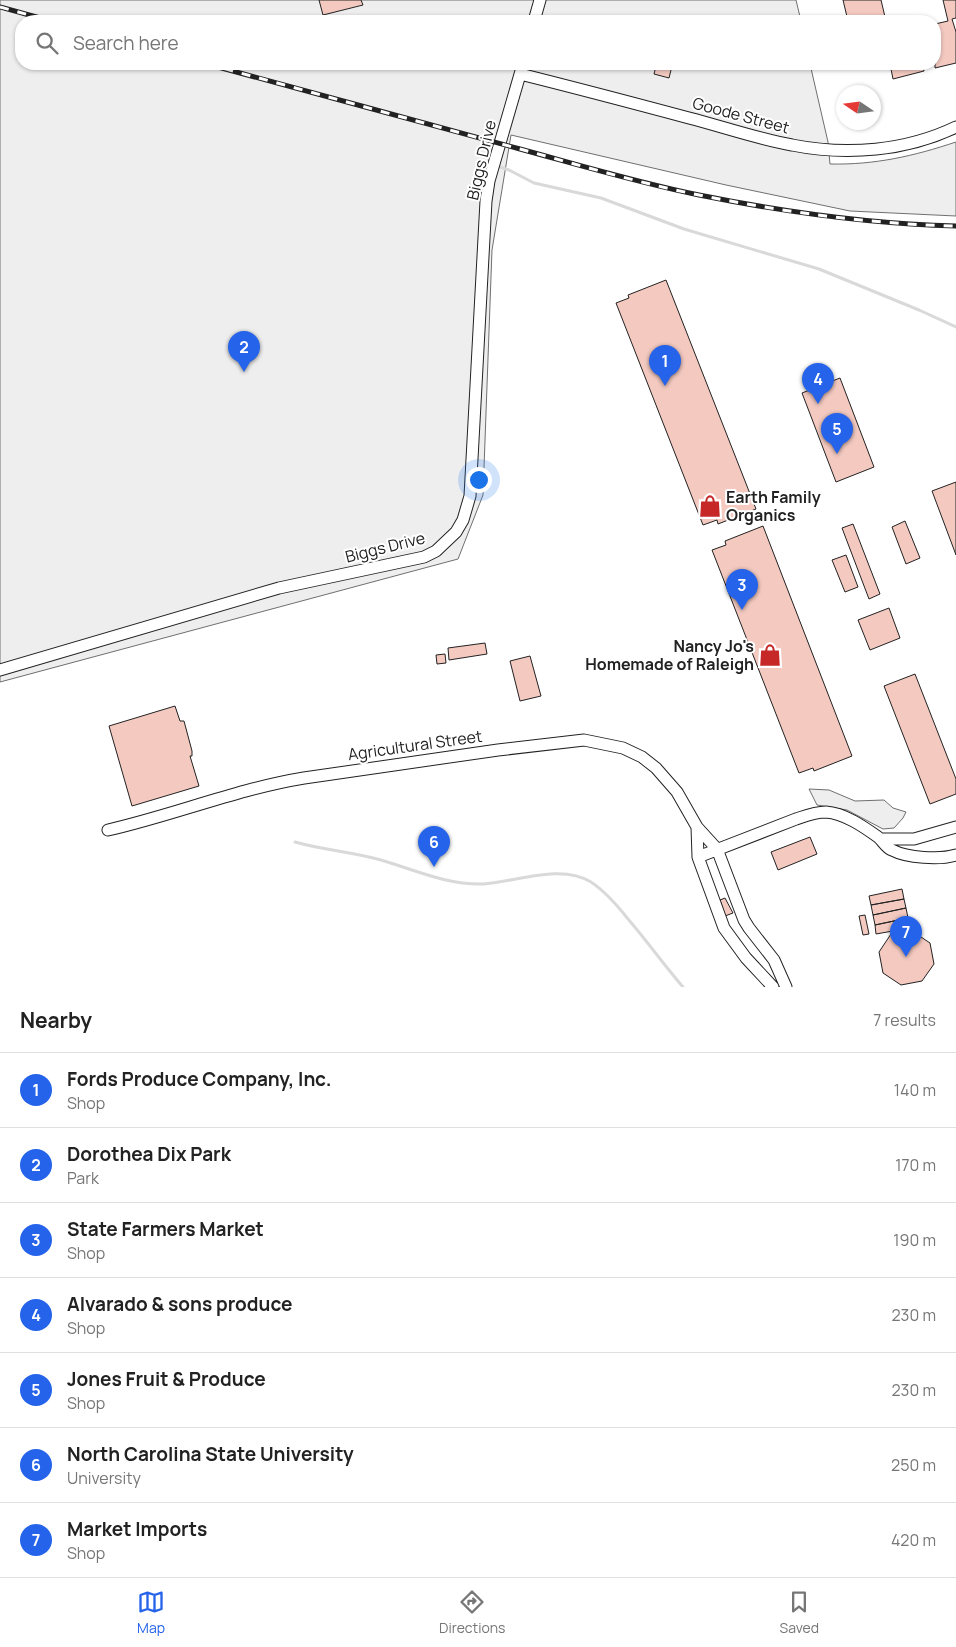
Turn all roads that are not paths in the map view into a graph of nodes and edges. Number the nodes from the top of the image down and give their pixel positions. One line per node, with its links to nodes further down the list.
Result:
1 (540, 0): 2 (street)
2 (536, 15)
3 (521, 70): 6 (street, Biggs Drive)
4 (524, 70): 5 (street, Goode Street)
5 (956, 127)
6 (0, 670)
7 (697, 827): 9 (street, Agricultural Street); 11 (street, Agricultural Street); 13 (street, Agricultural Street)
8 (956, 827): 10 (street)
9 (108, 830)
10 (880, 839): 11 (street); 12 (street)
11 (717, 849): 13 (street); 15 (street, Agricultural Street)
12 (956, 854)
13 (698, 857): 14 (street, Agricultural Street)
14 (773, 987)
15 (786, 987)

